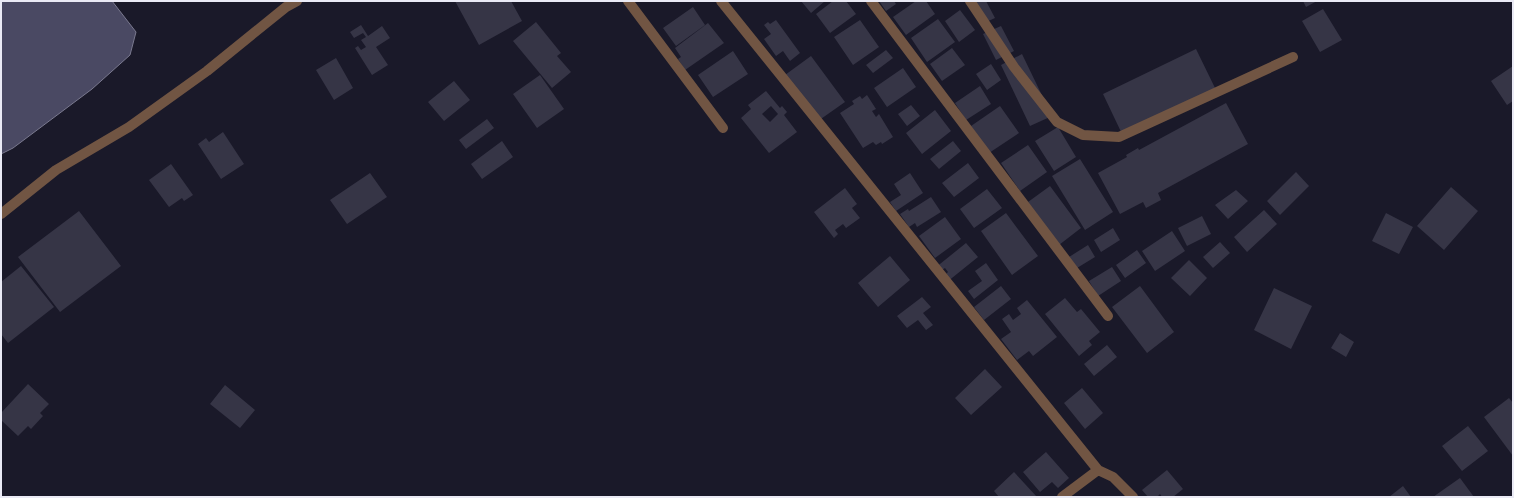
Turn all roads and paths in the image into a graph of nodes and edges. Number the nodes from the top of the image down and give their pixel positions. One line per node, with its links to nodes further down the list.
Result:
1 (297, 1): 8 (street)
2 (628, 1): 7 (street)
3 (721, 1): 10 (street)
4 (871, 1): 9 (street)
5 (970, 1): 6 (street)
6 (1294, 57)
7 (722, 128)
8 (1, 214)
9 (1108, 316)
10 (1098, 470): 11 (street); 12 (street)
11 (1062, 497)
12 (1132, 497)

